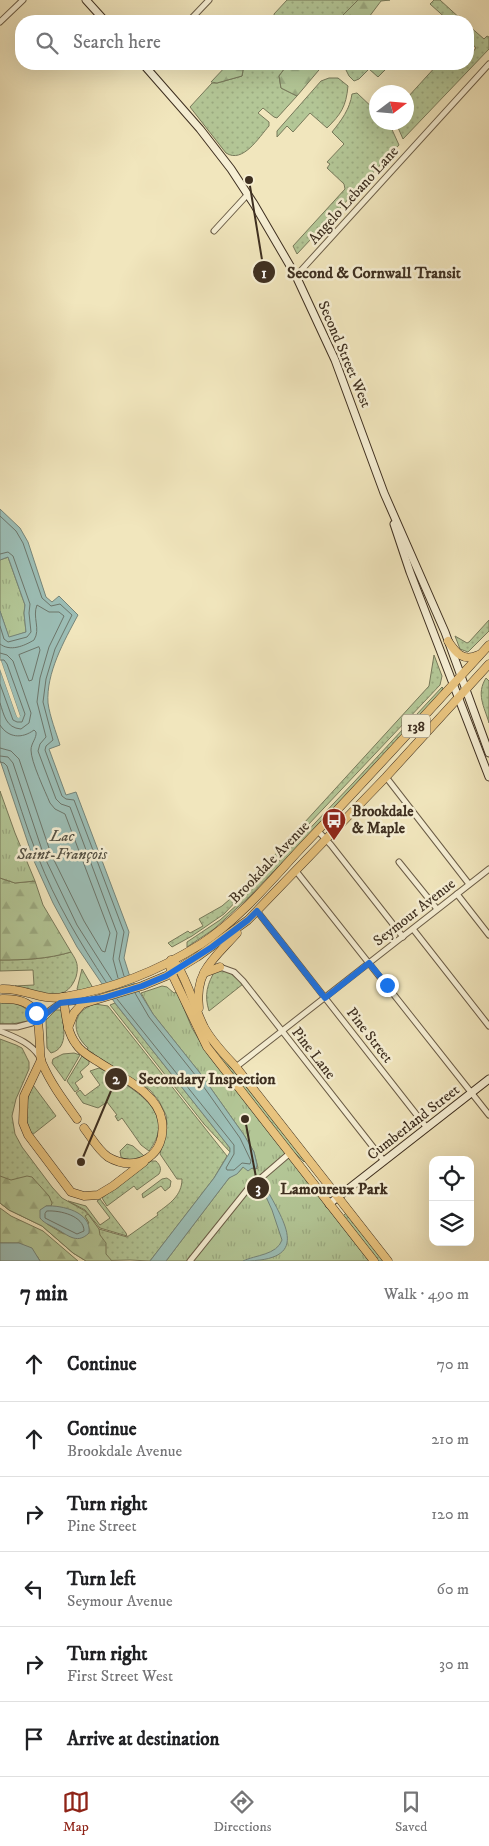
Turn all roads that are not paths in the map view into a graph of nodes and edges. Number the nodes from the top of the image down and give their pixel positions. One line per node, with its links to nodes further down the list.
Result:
1 (22, 0): 6 (street)
2 (86, 0): 4 (main road)
3 (209, 0): 5 (street)
4 (100, 15)
5 (195, 15)
6 (0, 22)
7 (489, 64): 11 (street, Angelo Lebano Lane)
8 (150, 70): 9 (main road, Second Street West)
9 (248, 194): 10 (street); 11 (main road, Second Street West)
10 (214, 232)
11 (296, 276): 12 (main road, Second Street West)
12 (384, 493): 13 (main road, Second Street West); 18 (main road, Second Street West)
13 (448, 641): 15 (main road); 17 (main road, Second Street West)
14 (489, 645): 15 (main road, Brookdale Avenue)
15 (482, 653): 17 (main road, Brookdale Avenue)
16 (489, 664): 19 (main road, Brookdale Avenue)
17 (461, 675): 18 (main road, Brookdale Avenue); 19 (main road, Second Street West)
18 (454, 684): 20 (main road, Second Street West); 24 (main road, Brookdale Avenue / 138)
19 (466, 689): 20 (main road, Brookdale Avenue); 21 (main road, Second Street West)
20 (459, 696): 22 (main road, Brookdale Avenue / 138); 23 (main road, Second Street West)
21 (489, 753)
22 (386, 776): 25 (main road, Brookdale Avenue / 138); 29 (street)
23 (489, 777)
24 (318, 831): 25 (street); 37 (main road, Brookdale Avenue / 138)
25 (326, 840): 28 (main road, Brookdale Avenue / 138); 36 (street)
26 (399, 862): 31 (street)
27 (489, 869): 29 (street, Seymour Avenue)
28 (296, 871): 32 (main road, Brookdale Avenue / 138); 38 (street)
29 (470, 884): 30 (street, Seymour Avenue)
30 (458, 894): 31 (street, Seymour Avenue); 35 (street)
31 (437, 909): 34 (street, Seymour Avenue)
32 (257, 911): 33 (main road, Brookdale Avenue / 138); 43 (street, Pine Street)
33 (248, 920): 40 (main road, Brookdale Avenue / 138); 42 (main road)
34 (413, 928): 36 (street, Seymour Avenue); 48 (street)
35 (489, 935)
36 (403, 936): 38 (street, Seymour Avenue)
37 (171, 960): 40 (main road); 41 (main road); 44 (main road, Brookdale Avenue / 138)
38 (369, 963): 43 (street, Seymour Avenue); 55 (street)
39 (220, 967): 42 (main road); 51 (street, Pine Lane)
40 (179, 968): 41 (main road, Brookdale Avenue / 138); 46 (main road)
41 (171, 972): 45 (main road, Brookdale Avenue / 138); 60 (main road)
42 (201, 976): 46 (main road)
43 (325, 998): 51 (street, Seymour Avenue); 59 (street, Pine Street)
44 (64, 1000): 45 (street); 47 (street); 47 (main road, Brookdale Avenue); 49 (main road)
45 (92, 1000): 49 (main road)
46 (201, 1019): 53 (main road)
47 (38, 1020): 50 (street); 52 (main road)
48 (489, 1026)
49 (68, 1028): 61 (main road)
50 (0, 1029): 52 (street)
51 (282, 1032): 53 (street, Seymour Avenue); 62 (street, Pine Lane)
52 (41, 1060): 57 (main road); 61 (main road)
53 (236, 1067): 63 (main road)
54 (489, 1079): 55 (main road, Cumberland Street)
55 (472, 1093): 56 (street); 59 (main road, Cumberland Street)
56 (489, 1115)
57 (77, 1119)
58 (84, 1128): 61 (main road)
59 (427, 1128): 62 (main road, Cumberland Street)
60 (290, 1153): 64 (main road); 65 (street)
61 (147, 1160)
62 (384, 1161): 63 (main road, Cumberland Street)
63 (338, 1197): 64 (main road, Cumberland Street); 67 (main road)
64 (329, 1204): 66 (main road)
65 (190, 1261)
66 (374, 1261)
67 (388, 1261)

